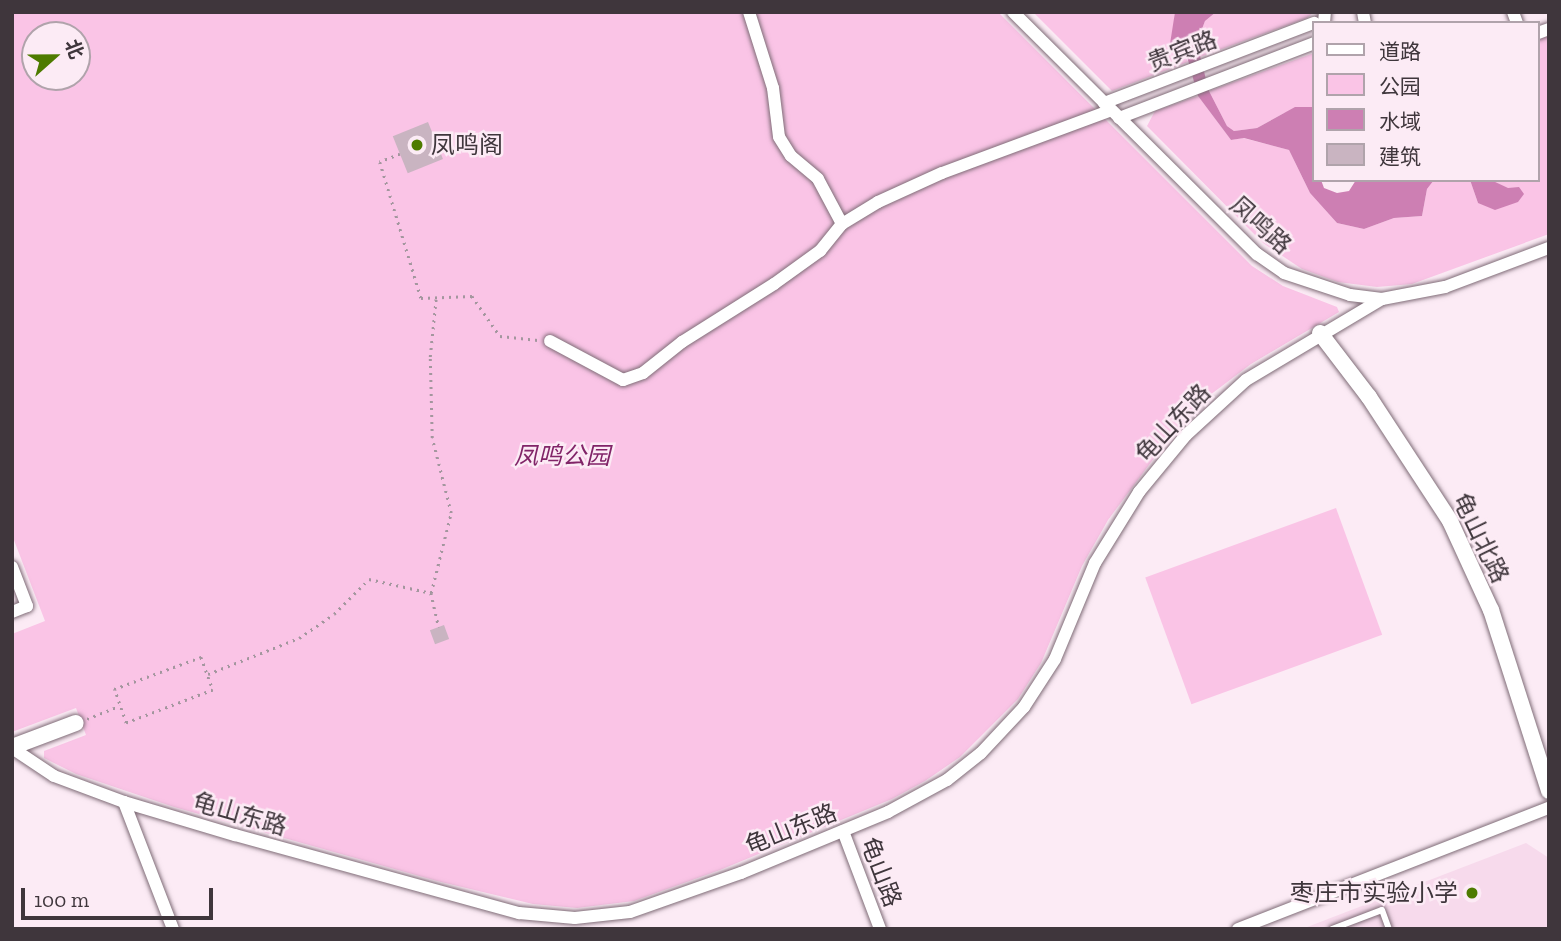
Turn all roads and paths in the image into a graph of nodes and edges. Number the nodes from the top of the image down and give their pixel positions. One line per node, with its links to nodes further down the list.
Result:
1 (749, 12): 7 (street)
2 (1013, 12): 5 (street, 凤鸣路)
3 (1312, 23): 5 (street, 贵宾路)
4 (1312, 44): 5 (street, 贵宾路)
5 (1111, 110): 7 (street); 10 (street, 凤鸣路)
6 (400, 154): 9 (path)
7 (842, 224): 12 (street)
8 (1549, 248): 10 (street, 凤鸣路)
9 (436, 298): 12 (path); 14 (path)
10 (1382, 299): 11 (street, 龟山东路)
11 (1320, 333): 21 (street, 龟山北路); 24 (street, 龟山东路)
12 (550, 341)
13 (12, 567): 15 (street)
14 (431, 593): 16 (path); 17 (path)
15 (12, 612)
16 (439, 627)
17 (208, 674): 18 (path); 18 (path)
18 (120, 706): 19 (path)
19 (76, 723): 20 (street)
20 (12, 748): 22 (street, 龟山东路)
21 (1549, 791)
22 (124, 802): 24 (street, 龟山东路); 25 (street)
23 (1549, 808): 27 (street)
24 (843, 831): 26 (street, 龟山路)
25 (173, 929)
26 (880, 929)
27 (1238, 929)
28 (1332, 929): 29 (lane)
29 (1389, 929)

